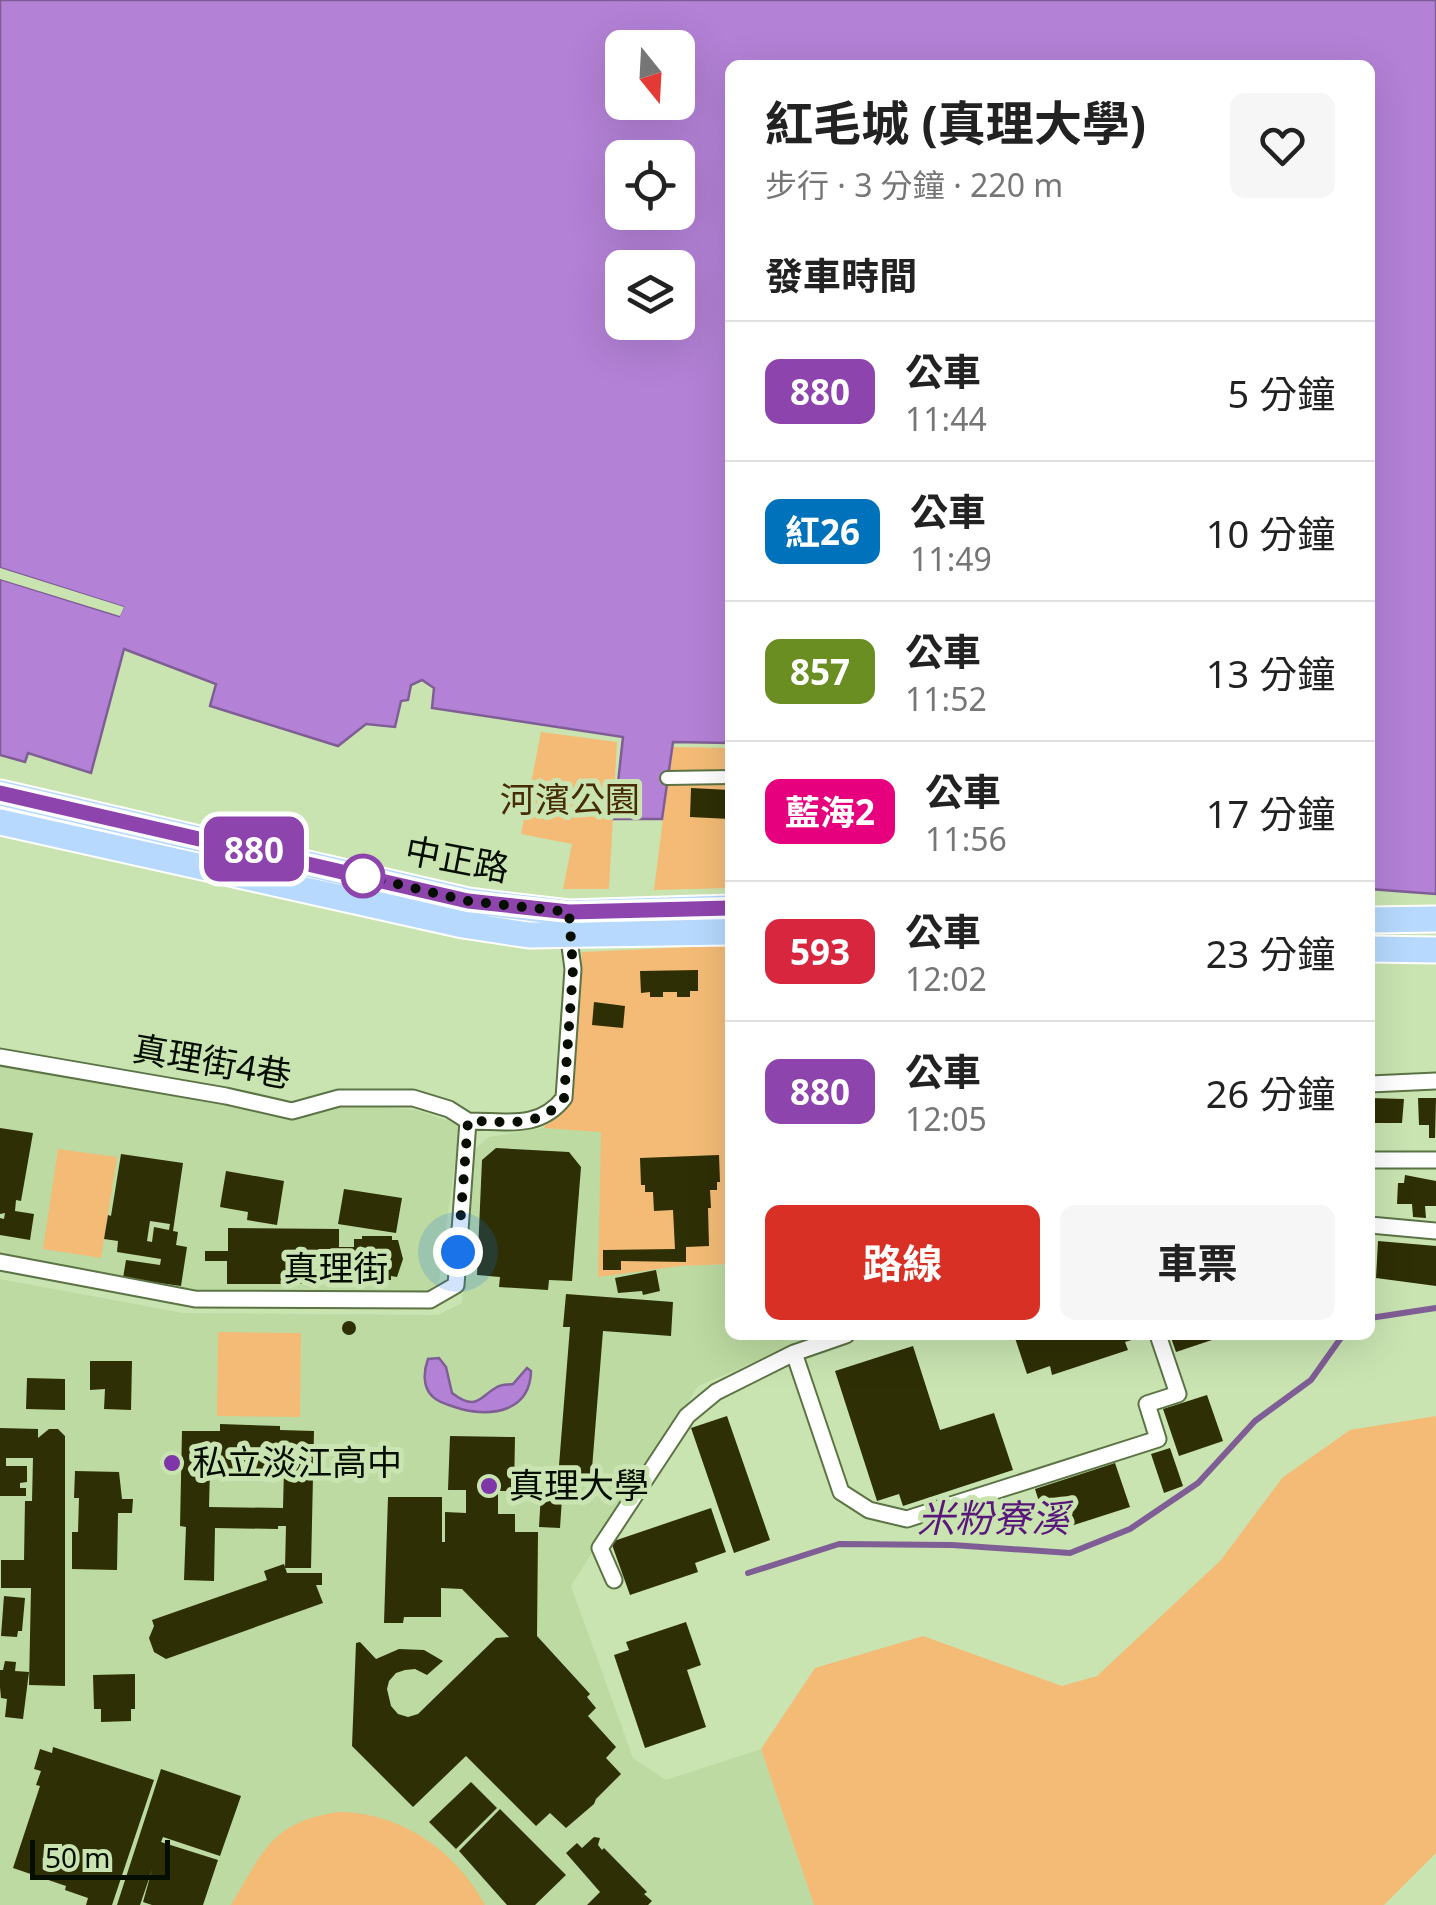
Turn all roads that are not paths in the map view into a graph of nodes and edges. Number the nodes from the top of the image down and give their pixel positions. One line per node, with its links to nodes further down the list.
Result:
1 (725, 777): 2 (street)
2 (667, 778)
3 (0, 793): 7 (main road, 中正路)
4 (0, 822): 7 (main road, 中正路)
5 (725, 908): 7 (main road, 中正路)
6 (1436, 919): 8 (main road)
7 (568, 924): 9 (main road, 中正路); 15 (street)
8 (1375, 926)
9 (725, 932)
10 (1375, 949): 11 (main road)
11 (1436, 950)
12 (0, 1057): 15 (street, 真理街4巷)
13 (1436, 1081): 14 (street)
14 (1375, 1084)
15 (468, 1121): 20 (street, 真理街)
16 (1375, 1160): 17 (street)
17 (1436, 1160)
18 (1375, 1225): 19 (street)
19 (1436, 1231)
20 (0, 1262)
21 (831, 1340): 23 (street)
22 (1160, 1340): 23 (street)
23 (794, 1352): 24 (street)
24 (614, 1580)

